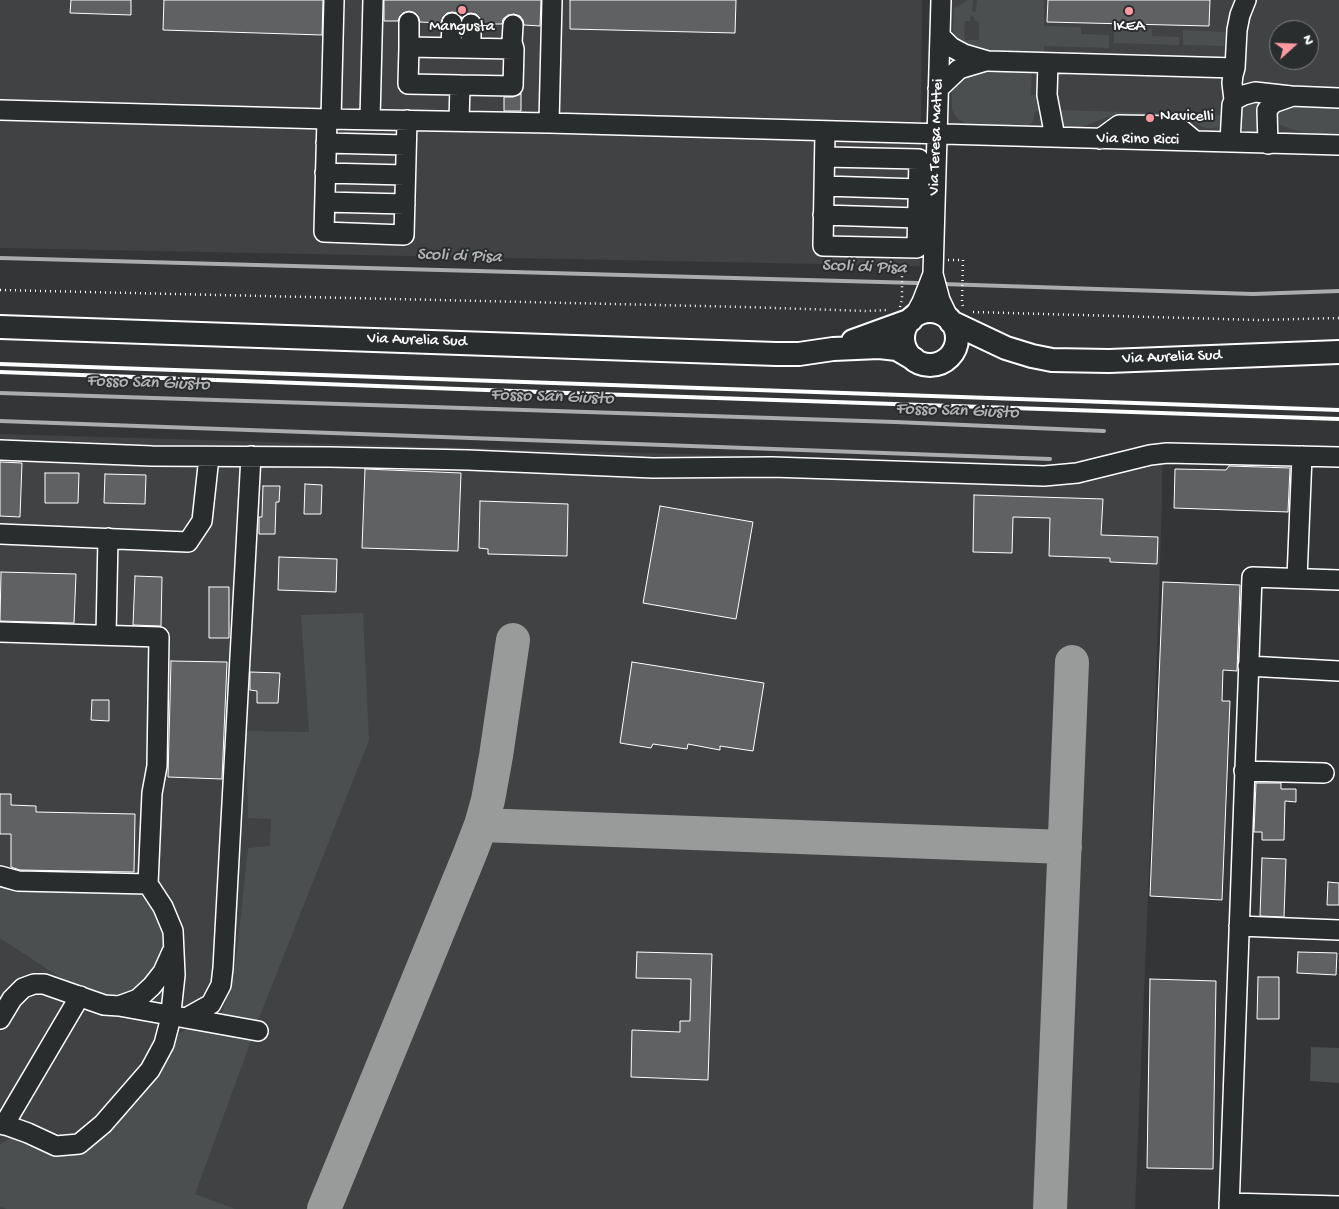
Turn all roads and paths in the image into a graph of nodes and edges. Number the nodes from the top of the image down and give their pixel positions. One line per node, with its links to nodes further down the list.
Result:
1 (334, 0): 25 (street)
2 (373, 0): 26 (street)
3 (552, 0): 29 (street)
4 (941, 0): 10 (street, Via Teresa Mattei)
5 (1246, 0): 17 (street)
6 (410, 22): 11 (street)
7 (452, 23): 12 (street)
8 (471, 24): 13 (street)
9 (513, 25): 14 (street)
10 (940, 36): 15 (street); 19 (street, Via Teresa Mattei)
11 (409, 47): 12 (street); 18 (street)
12 (451, 48): 13 (street)
13 (471, 48): 14 (street)
14 (514, 49): 18 (street)
15 (988, 61): 16 (street); 19 (street)
16 (1048, 63): 17 (street); 20 (street)
17 (1236, 68): 23 (street)
18 (460, 85): 28 (street)
19 (938, 89): 31 (street, Via Teresa Mattei)
20 (1047, 95): 32 (street); 33 (street)
21 (1291, 96): 22 (street); 23 (street); 36 (street)
22 (1339, 98)
23 (1234, 100): 34 (street)
24 (0, 110): 25 (street, Via Rino Ricci)
25 (329, 119): 26 (street, Via Rino Ricci); 35 (street)
26 (370, 119): 27 (street, Via Rino Ricci)
27 (407, 120): 28 (street, Via Rino Ricci); 37 (street)
28 (459, 122): 29 (street, Via Rino Ricci)
29 (549, 123): 30 (street, Via Rino Ricci)
30 (825, 132): 31 (street, Via Rino Ricci); 39 (street)
31 (936, 135): 32 (street, Via Rino Ricci); 48 (street, Via Teresa Mattei)
32 (1035, 136): 33 (street, Via Rino Ricci)
33 (1055, 138): 34 (street, Via Rino Ricci)
34 (1230, 142): 36 (street, Via Rino Ricci)
35 (326, 143): 37 (street); 40 (street)
36 (1268, 144): 38 (street, Via Rino Ricci)
37 (406, 145): 41 (street)
38 (1339, 145)
39 (825, 157): 42 (street); 43 (street)
40 (325, 173): 41 (street); 44 (street)
41 (405, 175): 45 (street)
42 (824, 186): 43 (street); 46 (street)
43 (919, 188): 47 (street)
44 (325, 202): 45 (street); 45 (street)
45 (405, 204)
46 (823, 215): 47 (street); 47 (street)
47 (918, 218)
48 (938, 267): 51 (street); 52 (path); 53 (street)
49 (903, 268): 51 (path)
50 (0, 290): 51 (path)
51 (909, 312): 53 (main road); 56 (main road); 58 (main road)
52 (1339, 318)
53 (950, 320): 55 (main road); 59 (main road)
54 (0, 327): 56 (main road, Via Aurelia Sud)
55 (1006, 348): 57 (main road, Via Aurelia Sud); 59 (main road)
56 (833, 349): 58 (main road)
57 (1339, 352)
58 (914, 359): 59 (main road)
59 (945, 360)
60 (0, 450): 61 (street)
61 (209, 456): 62 (street); 66 (street)
62 (251, 456): 63 (street); 82 (street)
63 (1302, 456): 64 (street); 67 (street)
64 (1339, 457)
65 (0, 534): 66 (street)
66 (108, 538): 70 (street)
67 (1297, 578): 68 (street); 71 (street)
68 (1339, 580)
69 (0, 632): 70 (street)
70 (106, 635): 76 (street)
71 (1248, 666): 72 (street); 73 (street)
72 (1339, 670)
73 (1244, 771): 74 (street); 77 (street)
74 (1324, 773)
75 (0, 876): 76 (street)
76 (148, 884): 79 (street)
77 (1239, 926): 78 (street); 86 (street)
78 (1339, 930)
79 (174, 948): 81 (street); 82 (street)
80 (80, 996): 81 (street); 83 (street); 85 (street)
81 (119, 1006): 82 (street)
82 (178, 1017): 84 (street); 85 (street)
83 (0, 1019)
84 (258, 1031)
85 (2, 1124)
86 (1229, 1206): 88 (street)
87 (1339, 1206): 88 (street)
88 (1295, 1207)

